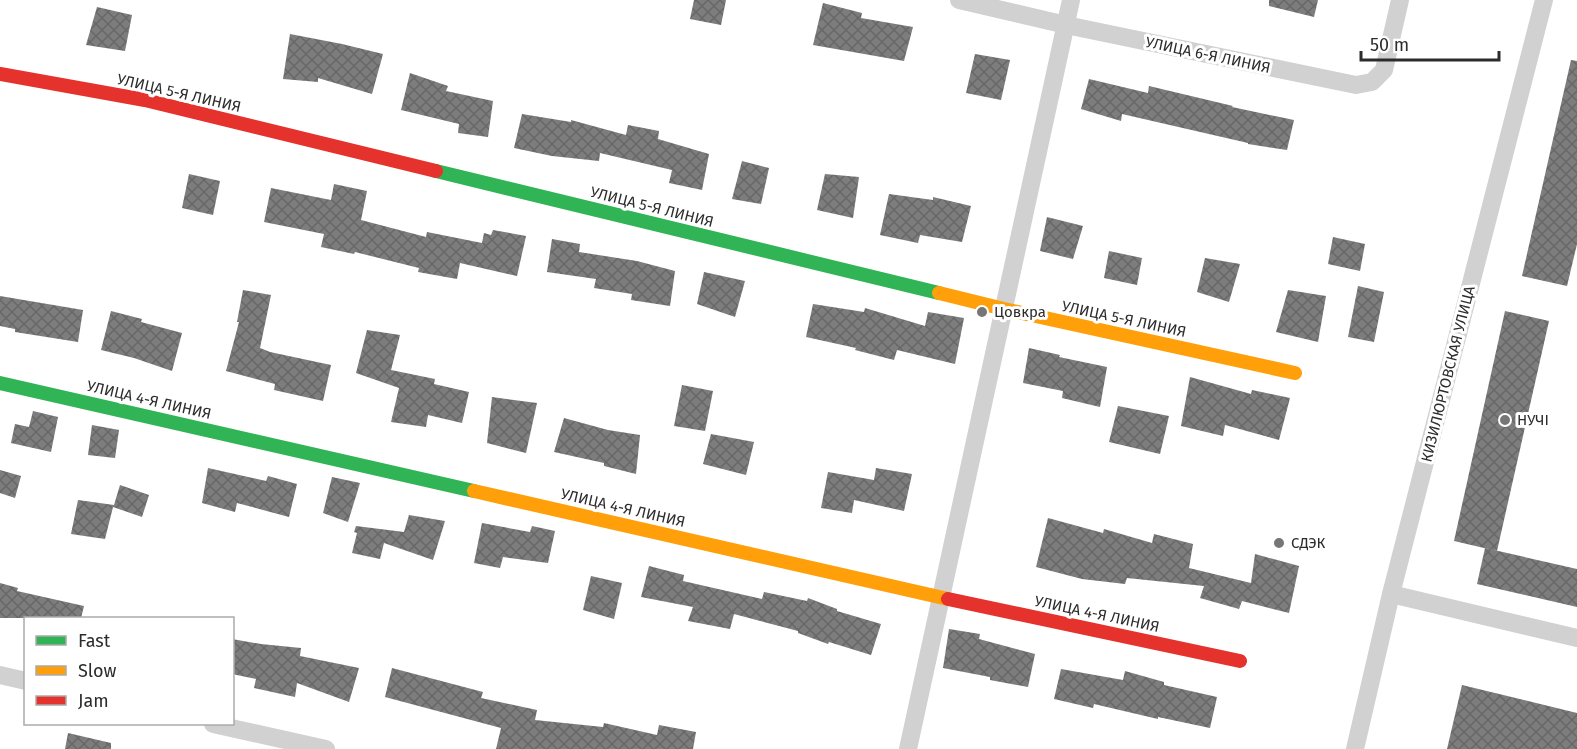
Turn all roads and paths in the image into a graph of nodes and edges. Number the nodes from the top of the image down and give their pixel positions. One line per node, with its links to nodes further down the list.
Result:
1 (959, 0): 5 (street, УЛИЦА 6-Я ЛИНИЯ)
2 (1071, 0): 5 (street)
3 (1400, 0): 5 (street, УЛИЦА 6-Я ЛИНИЯ)
4 (1544, 0): 10 (street, КИЗИЛЮРТОВСКАЯ УЛИЦА)
5 (1066, 25): 7 (street)
6 (0, 74): 7 (street, УЛИЦА 5-Я ЛИНИЯ)
7 (1004, 309): 8 (street, УЛИЦА 5-Я ЛИНИЯ); 11 (street)
8 (1295, 373)
9 (0, 383): 11 (street, УЛИЦА 4-Я ЛИНИЯ)
10 (1391, 594): 12 (street); 19 (street, КИЗИЛЮРТОВСКАЯ УЛИЦА)
11 (941, 598): 13 (street, УЛИЦА 4-Я ЛИНИЯ); 18 (street)
12 (1577, 638)
13 (1240, 661)
14 (0, 675): 15 (street)
15 (24, 681)
16 (222, 725): 17 (street)
17 (326, 749)
18 (908, 749)
19 (1355, 749)

